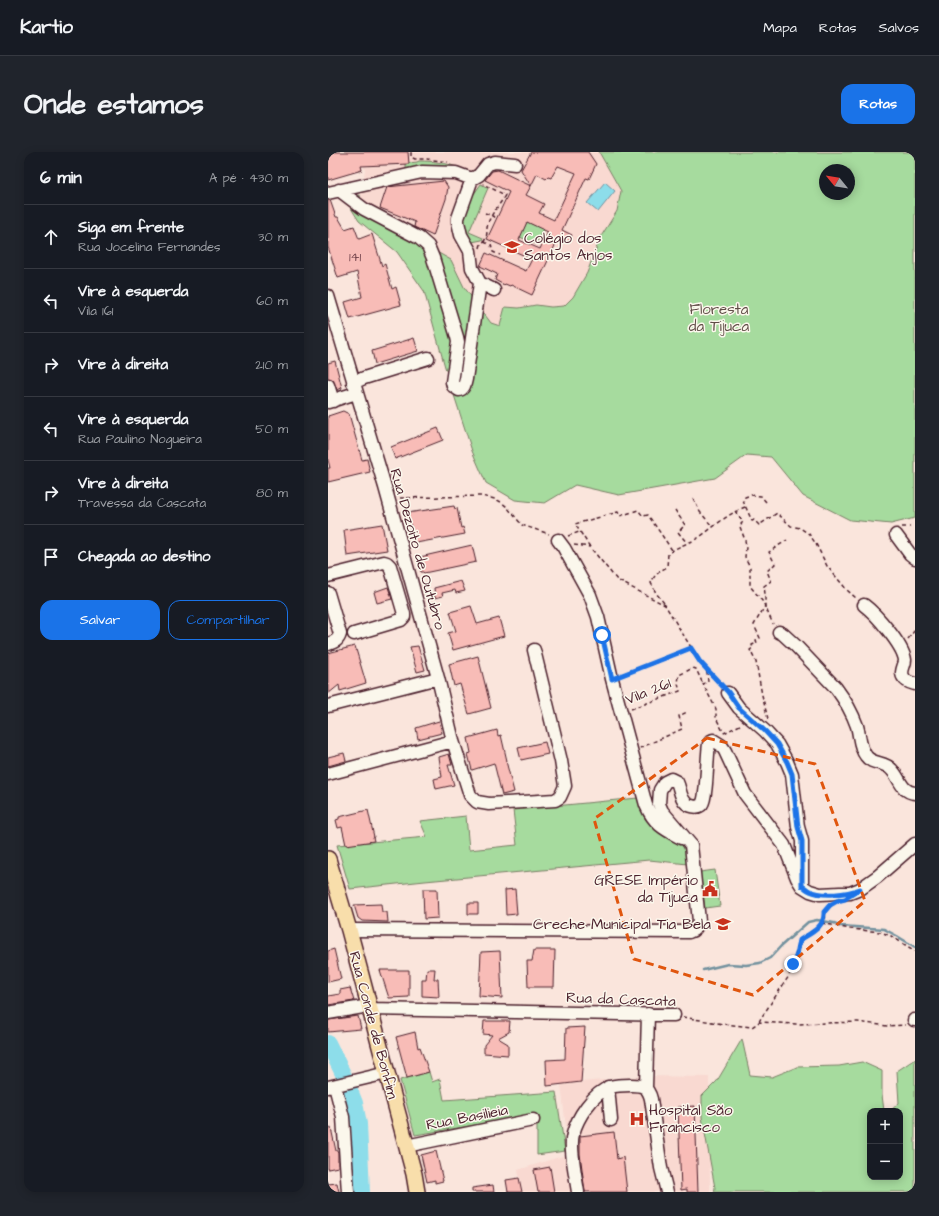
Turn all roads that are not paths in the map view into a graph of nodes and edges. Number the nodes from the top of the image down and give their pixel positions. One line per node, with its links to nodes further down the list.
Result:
1 (515, 164): 2 (street)
2 (474, 179): 3 (street); 4 (street)
3 (334, 192): 4 (street)
4 (480, 283): 5 (street)
5 (494, 290)
6 (328, 296): 9 (street, Rua Dezoito de Outubro)
7 (428, 358): 9 (street)
8 (328, 385): 10 (street)
9 (355, 388): 10 (street); 21 (street, Rua Dezoito de Outubro)
10 (331, 402)
11 (896, 535): 13 (street)
12 (561, 544): 29 (street)
13 (915, 558)
14 (328, 576): 18 (street)
15 (328, 593): 19 (street)
16 (864, 605): 22 (street)
17 (779, 632): 27 (street)
18 (354, 634)
19 (328, 644)
20 (534, 650): 25 (street, Rua Dezoito de Outubro)
21 (438, 678): 24 (street); 25 (street, Rua Dezoito de Outubro)
22 (915, 684)
23 (728, 692): 31 (street)
24 (328, 706)
25 (453, 741): 26 (street)
26 (328, 774)
27 (915, 793)
28 (915, 844): 31 (street)
29 (691, 845): 31 (street); 32 (street)
30 (328, 859): 32 (main road, Rua Conde de Bonfim)
31 (802, 886)
32 (349, 930): 33 (main road, Rua Conde de Bonfim)
33 (369, 1007): 34 (street, Rua da Cascata); 35 (street, Rua da Cascata); 37 (main road, Rua Conde de Bonfim)
34 (328, 1014)
35 (648, 1014): 36 (street, Rua da Cascata); 40 (street)
36 (674, 1015)
37 (388, 1073): 38 (street); 43 (main road, Rua Conde de Bonfim)
38 (339, 1085): 44 (street)
39 (608, 1088): 40 (street); 42 (street); 46 (street)
40 (646, 1088): 47 (street)
41 (533, 1120): 43 (street, Rua Basilieia)
42 (611, 1120)
43 (406, 1146): 45 (main road, Rua Conde de Bonfim)
44 (348, 1192)
45 (417, 1192)
46 (578, 1192)
47 (667, 1192)

